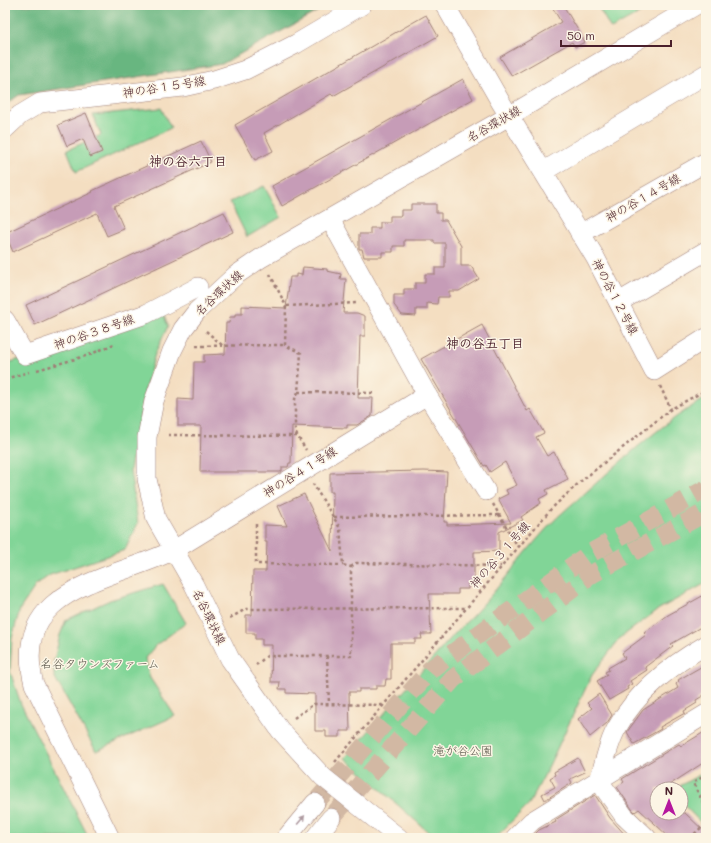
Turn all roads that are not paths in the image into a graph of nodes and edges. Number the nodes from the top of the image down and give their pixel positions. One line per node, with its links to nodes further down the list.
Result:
1 (362, 5): 6 (street, 神の谷１５号線)
2 (445, 5): 5 (street, 神の谷１２号線)
3 (696, 5): 5 (street, 名谷環状線)
4 (706, 74): 8 (street)
5 (509, 116): 8 (street, 神の谷１２号線); 9 (street, 名谷環状線)
6 (5, 129)
7 (706, 162): 10 (street, 神の谷１４号線)
8 (544, 171): 10 (street, 神の谷１２号線)
9 (330, 218): 16 (street); 18 (street, 名谷環状線)
10 (580, 234): 13 (street, 神の谷１２号線)
11 (706, 251): 13 (street)
12 (198, 287): 14 (street, 神の谷３８号線)
13 (619, 302): 15 (street, 神の谷１２号線)
14 (5, 320)
15 (706, 338)
16 (427, 395): 17 (street); 18 (street, 神の谷４１号線)
17 (486, 491)
18 (174, 550): 24 (street, 神の谷４１号線); 27 (street, 名谷環状線)
19 (706, 645): 21 (street)
20 (706, 714): 21 (street)
21 (599, 781): 28 (street); 29 (street)
22 (316, 803): 25 (street, one-way to 22)
23 (331, 818): 26 (street)
24 (110, 838)
25 (286, 838)
26 (315, 838)
27 (399, 838)
28 (515, 838)
29 (647, 838)

